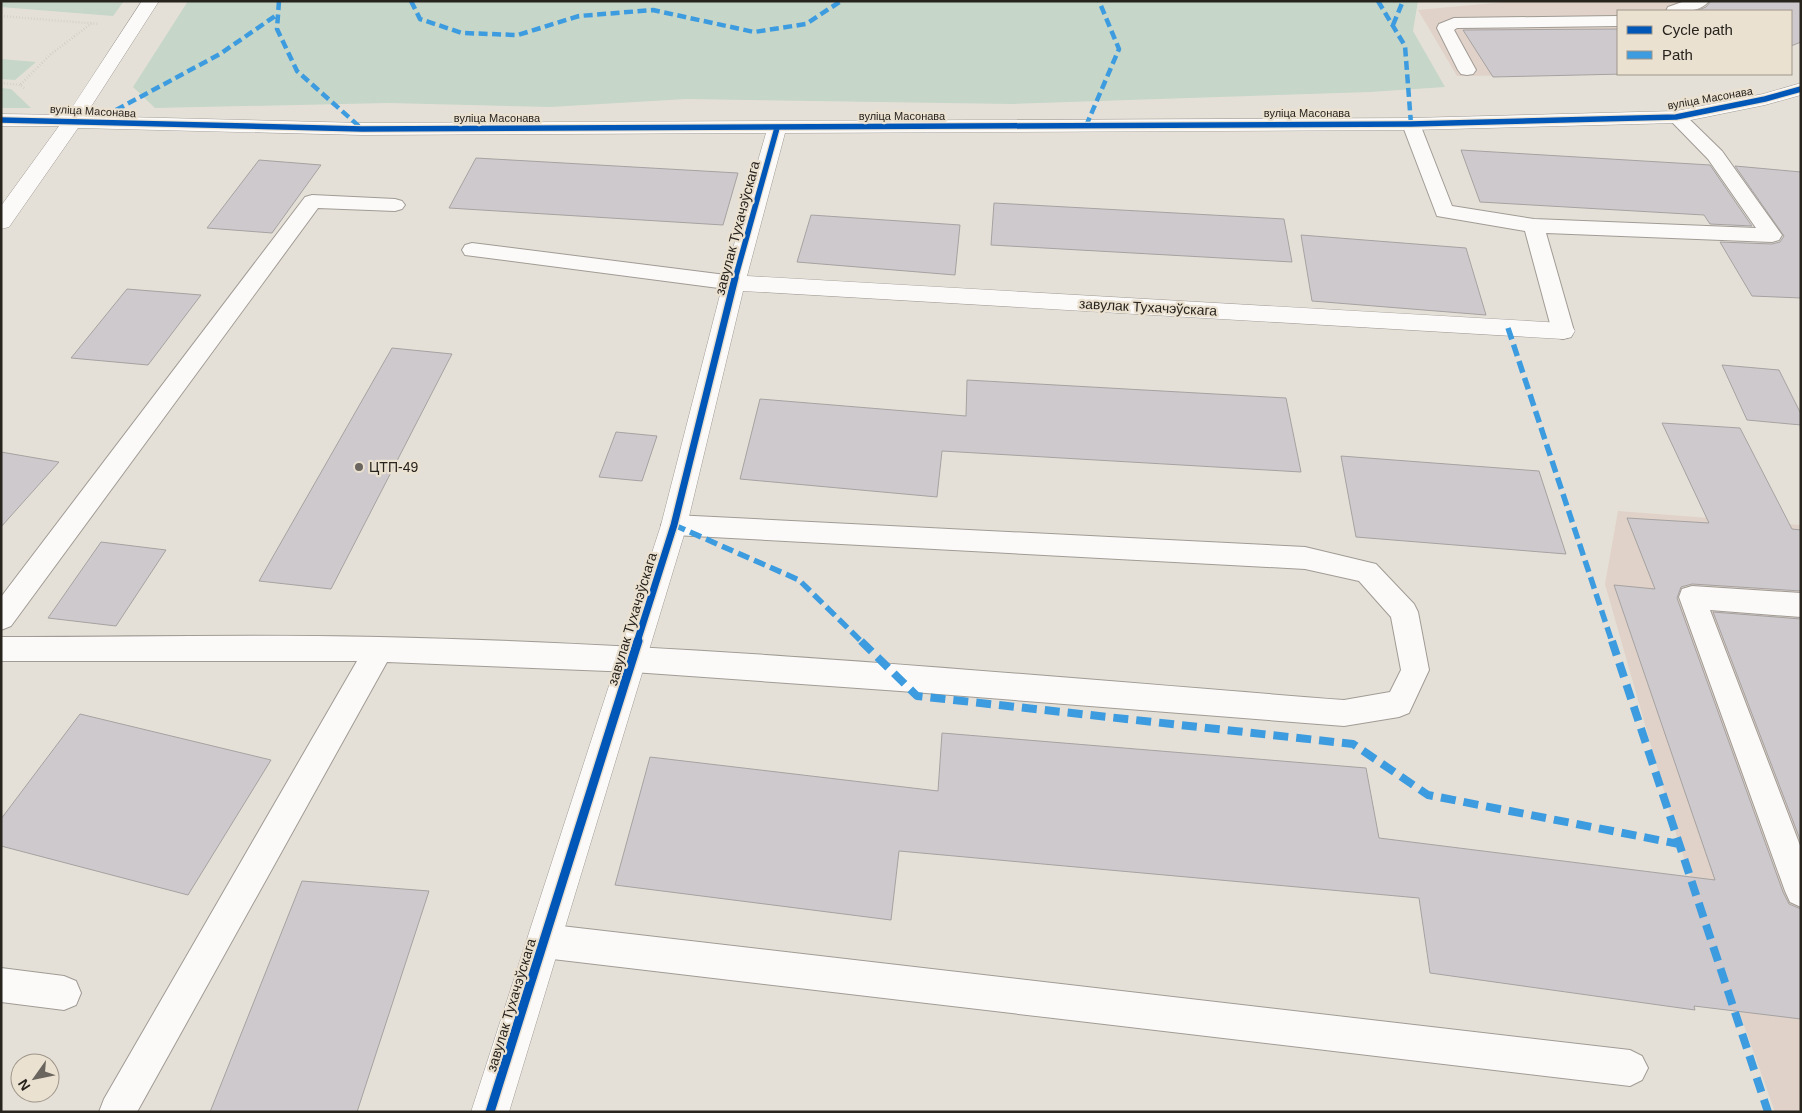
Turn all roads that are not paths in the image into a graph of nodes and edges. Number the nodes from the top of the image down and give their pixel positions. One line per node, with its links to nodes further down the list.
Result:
1 (151, 1): 9 (street)
2 (1701, 1): 3 (lane)
3 (1677, 10)
4 (1617, 20): 5 (lane)
5 (1467, 70)
6 (1801, 89): 7 (street, вуліца Масонава)
7 (1676, 117): 10 (street, вуліца Масонава); 14 (lane)
8 (1, 120): 9 (street, вуліца Масонава)
9 (72, 122): 11 (street, вуліца Масонава); 13 (street)
10 (1411, 124): 11 (street, вуліца Масонава); 14 (lane)
11 (777, 128): 16 (street, завулак Тухачэўскага)
12 (395, 205): 20 (lane)
13 (1, 222)
14 (1534, 226): 17 (lane)
15 (472, 250): 16 (lane)
16 (734, 283): 17 (street, завулак Тухачэўскага); 18 (street, завулак Тухачэўскага)
17 (1563, 331)
18 (674, 525): 23 (street, завулак Тухачэўскага); 23 (lane)
19 (1801, 605): 24 (lane)
20 (1, 618)
21 (1, 649): 22 (lane)
22 (379, 649): 23 (lane); 29 (lane)
23 (633, 660): 25 (street, завулак Тухачэўскага)
24 (1801, 891)
25 (544, 941): 28 (lane); 30 (street, завулак Тухачэўскага)
26 (1, 985): 27 (lane)
27 (64, 993)
28 (1630, 1068)
29 (118, 1112)
30 (490, 1112)

